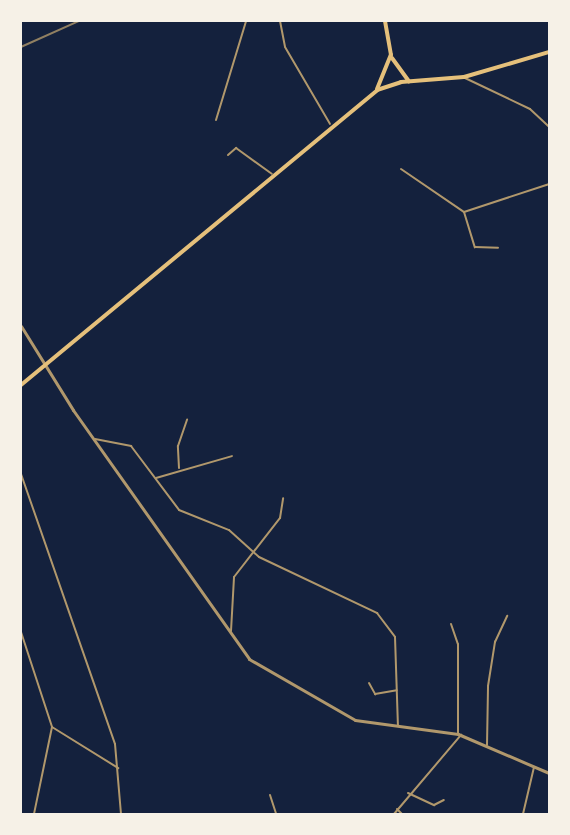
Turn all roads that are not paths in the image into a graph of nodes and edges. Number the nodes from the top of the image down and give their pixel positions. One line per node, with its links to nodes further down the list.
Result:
1 (246, 21): 9 (street)
2 (280, 21): 10 (street)
3 (385, 21): 5 (main road)
4 (549, 52): 6 (main road)
5 (391, 56): 7 (main road); 8 (main road)
6 (464, 77): 7 (main road); 11 (street)
7 (409, 81): 8 (main road)
8 (377, 90): 10 (main road)
9 (216, 120)
10 (330, 124): 14 (main road)
11 (549, 128)
12 (228, 154): 14 (street)
13 (400, 169): 16 (street)
14 (272, 174): 19 (main road)
15 (549, 184): 16 (street)
16 (464, 212): 17 (street)
17 (498, 248)
18 (21, 326): 19 (street)
19 (44, 367): 20 (main road); 22 (street)
20 (21, 385)
21 (187, 420): 24 (street)
22 (95, 439): 26 (street); 32 (street)
23 (232, 456): 24 (street)
24 (179, 468): 26 (street)
25 (21, 474): 40 (street)
26 (156, 478): 28 (street)
27 (283, 498): 28 (street)
28 (252, 551): 32 (street); 34 (street)
29 (507, 616): 38 (street)
30 (451, 624): 37 (street)
31 (21, 632): 36 (street)
32 (231, 636): 35 (street)
33 (369, 683): 34 (street)
34 (398, 690): 35 (street)
35 (398, 726): 37 (street)
36 (52, 727): 40 (street); 46 (street)
37 (460, 734): 38 (street); 42 (street)
38 (487, 745): 39 (street)
39 (535, 766): 41 (street); 51 (street)
40 (119, 769): 47 (street)
41 (549, 773)
42 (408, 793): 44 (street); 45 (street)
43 (270, 795): 48 (street)
44 (444, 800)
45 (397, 809): 49 (street); 50 (street)
46 (34, 814)
47 (121, 814)
48 (276, 814)
49 (394, 814)
50 (402, 814)
51 (523, 814)

